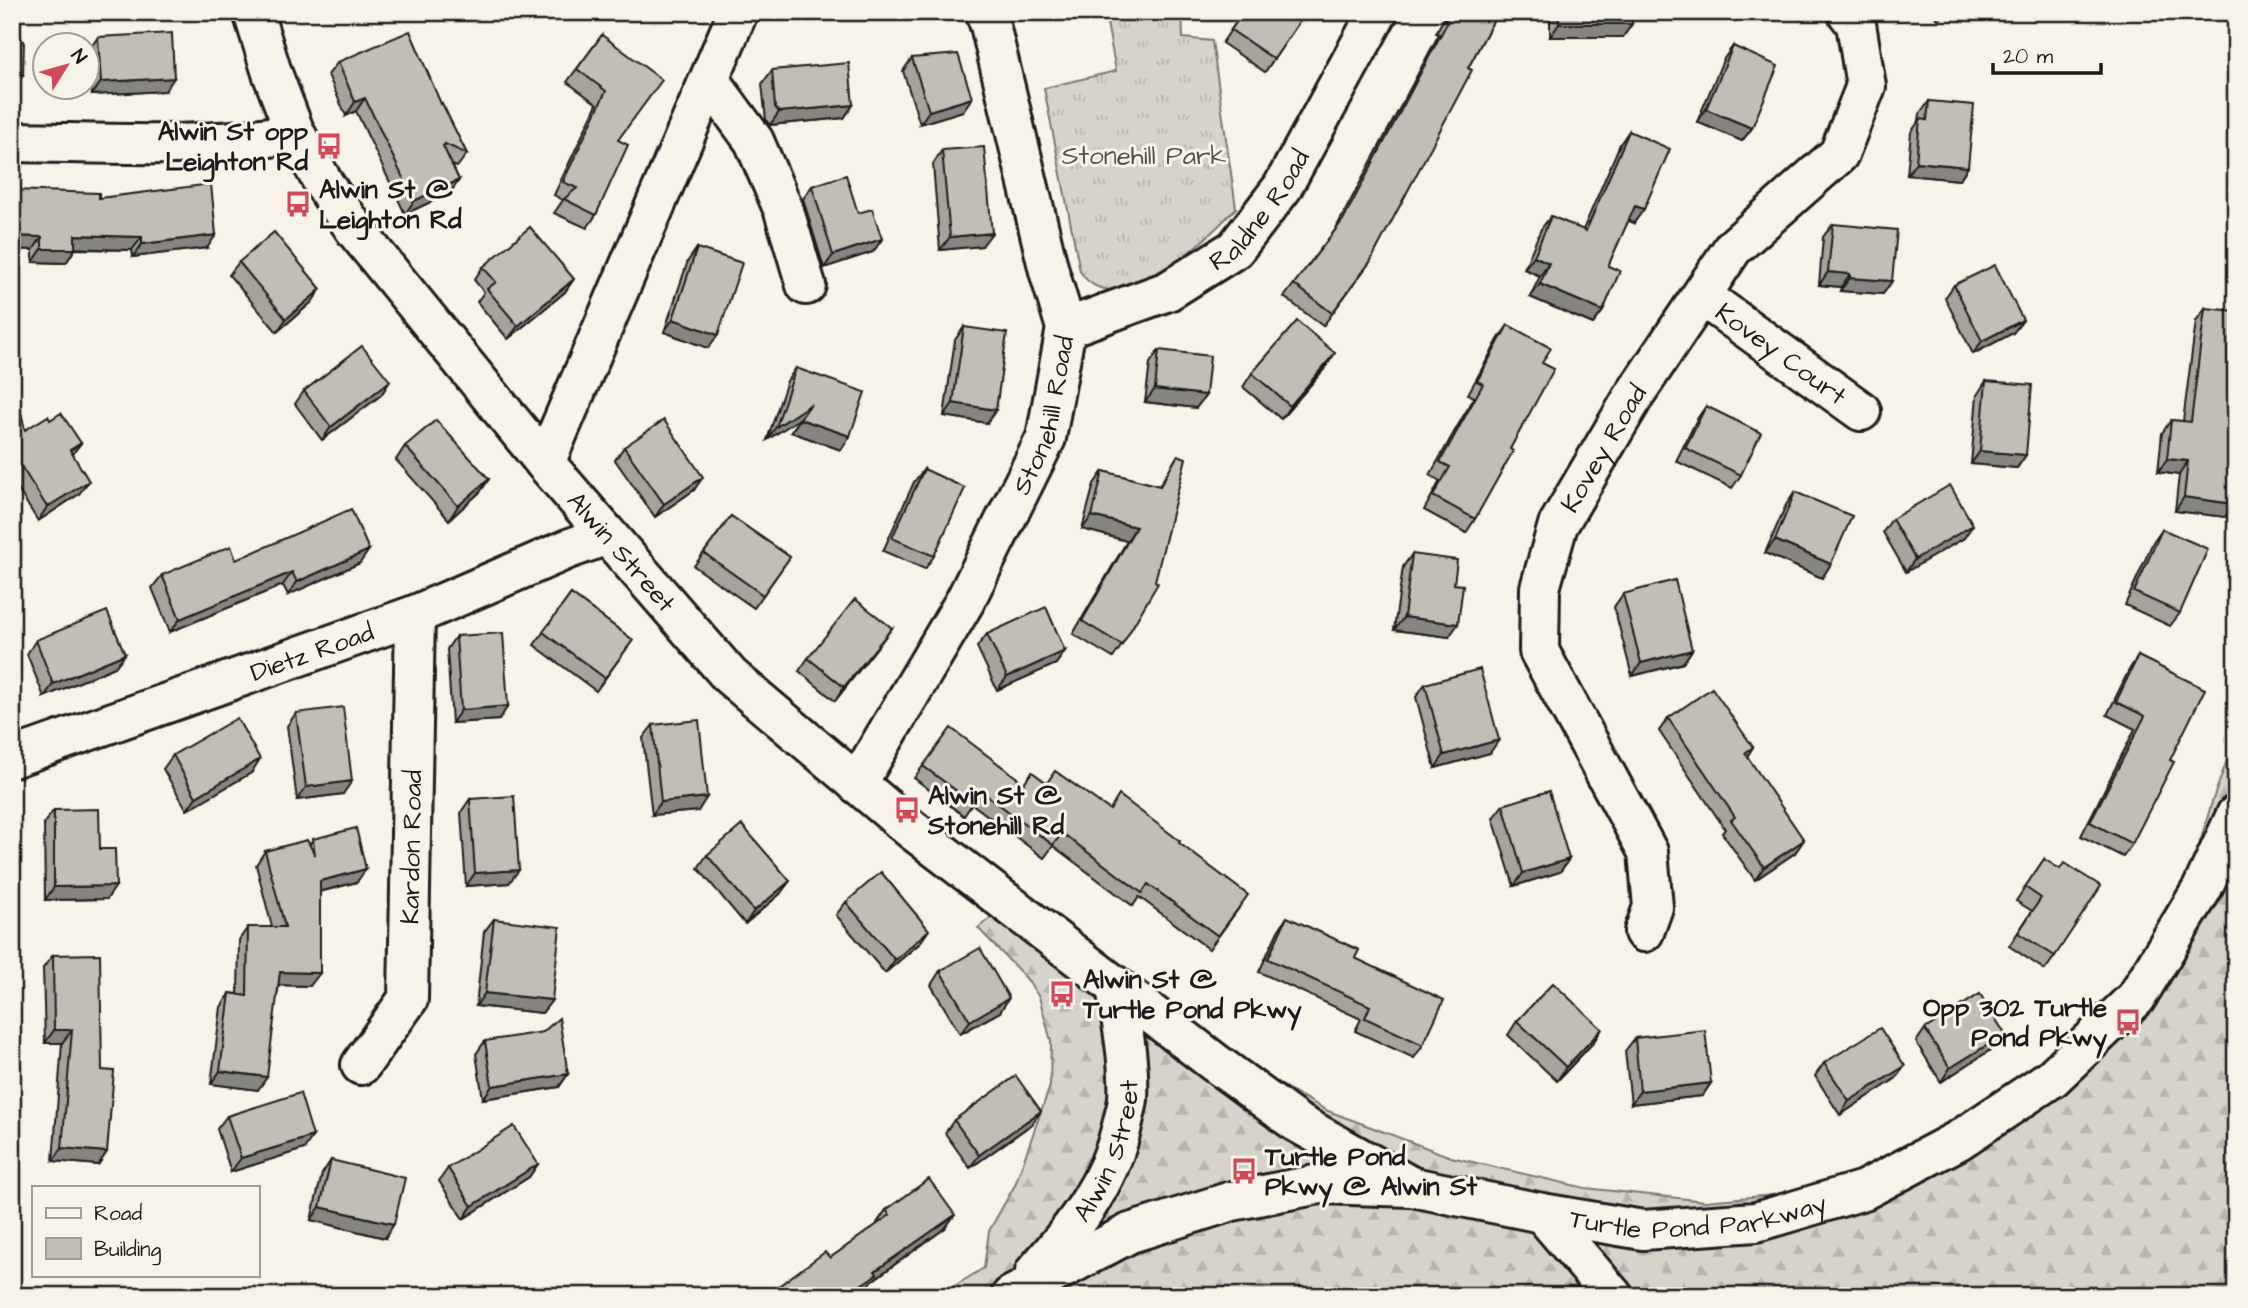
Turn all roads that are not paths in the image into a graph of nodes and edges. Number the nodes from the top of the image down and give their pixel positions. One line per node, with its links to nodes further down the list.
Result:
1 (253, 12): 7 (street, Alwin Street)
2 (738, 12): 6 (street)
3 (985, 12): 11 (street, Stonehill Road)
4 (1378, 12): 11 (street, Raldne Road)
5 (1847, 12): 10 (street, Kovey Road)
6 (710, 81): 9 (street); 13 (street)
7 (295, 134): 8 (street); 13 (street, Alwin Street)
8 (12, 142)
9 (806, 285)
10 (1702, 296): 12 (street, Kovey Court); 19 (street, Kovey Road)
11 (1066, 328): 17 (street, Stonehill Road)
12 (1861, 411)
13 (545, 463): 14 (street, Alwin Street)
14 (607, 534): 15 (street, Dietz Road); 17 (street, Alwin Street)
15 (415, 615): 16 (street, Dietz Road); 21 (street, Kardon Road)
16 (12, 758)
17 (857, 785): 20 (street, Alwin Street)
18 (2236, 815): 23 (street, Turtle Pond Parkway)
19 (1644, 932)
20 (1116, 987): 22 (street, Alwin Street); 24 (street, Alwin Street)
21 (361, 1065)
22 (1412, 1188): 23 (street, Turtle Pond Parkway); 24 (street, Turtle Pond Parkway)
23 (1542, 1213): 25 (street)
24 (1014, 1294)
25 (1613, 1296)

